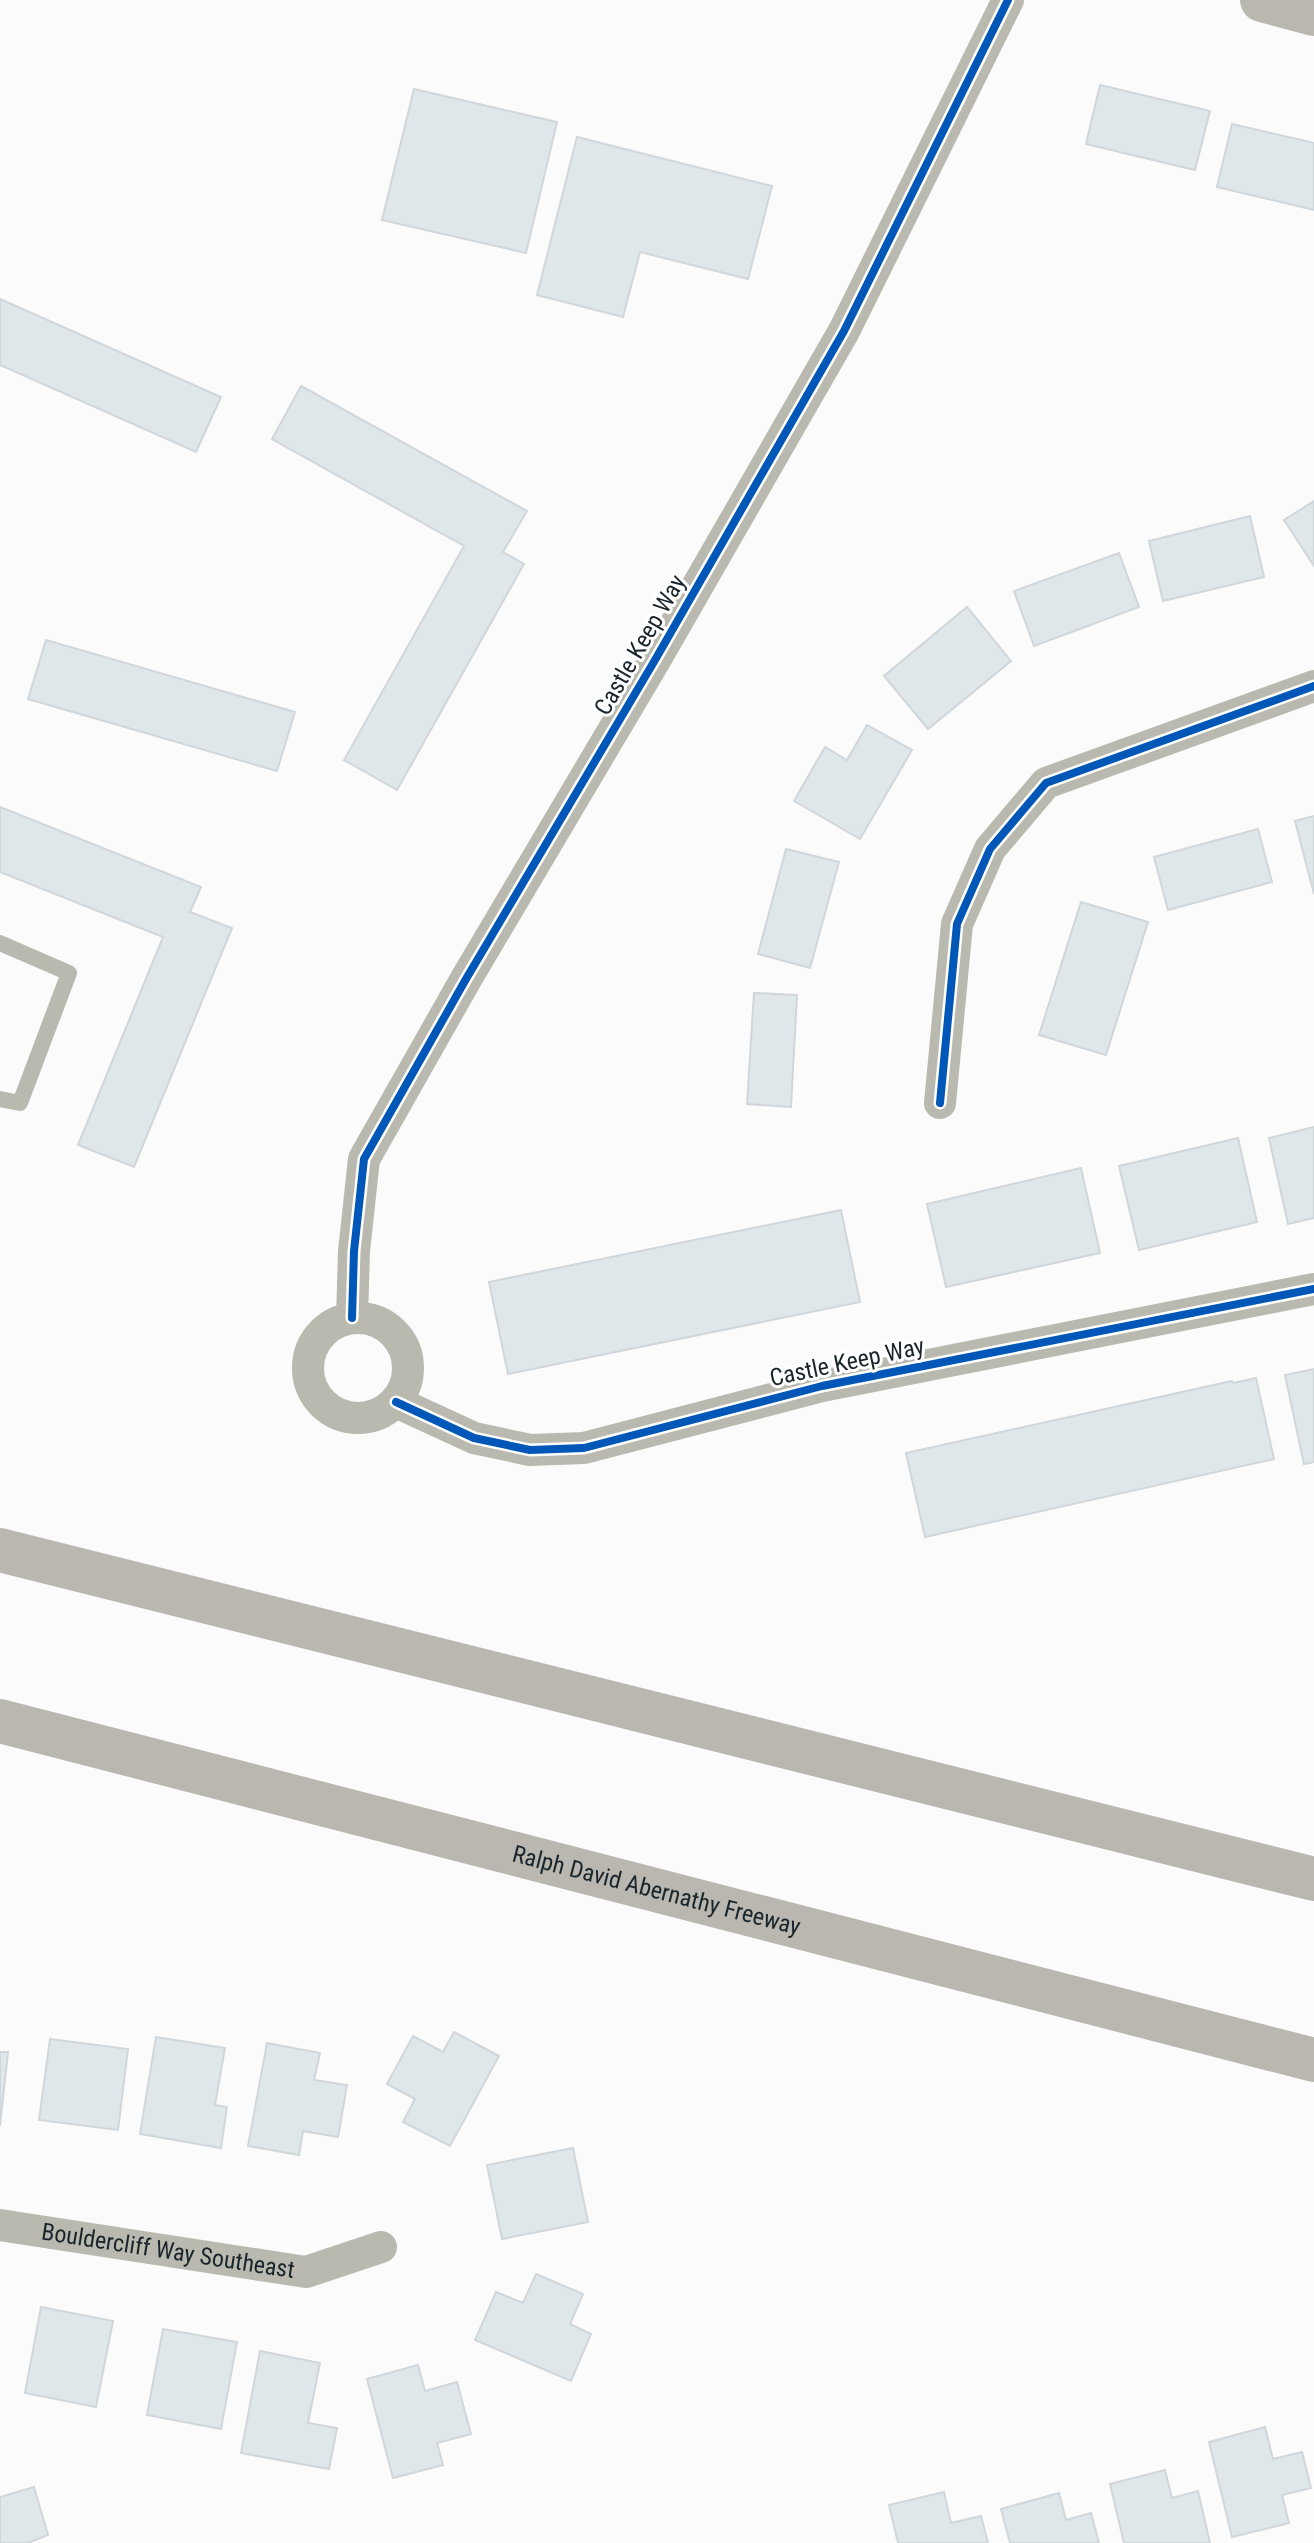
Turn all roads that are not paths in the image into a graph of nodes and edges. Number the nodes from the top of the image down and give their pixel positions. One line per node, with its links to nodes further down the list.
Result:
1 (1008, 0): 9 (street, Castle Keep Way)
2 (1262, 0): 3 (street)
3 (1314, 14)
4 (1314, 686): 7 (street)
5 (0, 943): 6 (lane)
6 (0, 1099)
7 (940, 1103)
8 (1314, 1289): 10 (street, Castle Keep Way)
9 (352, 1318): 10 (street); 10 (street)
10 (396, 1402)
11 (0, 1550): 13 (highway)
12 (0, 1721): 14 (highway, Ralph David Abernathy Freeway)
13 (1314, 1879)
14 (1314, 2060)
15 (0, 2225): 16 (street, Bouldercliff Way Southeast)
16 (381, 2247)

